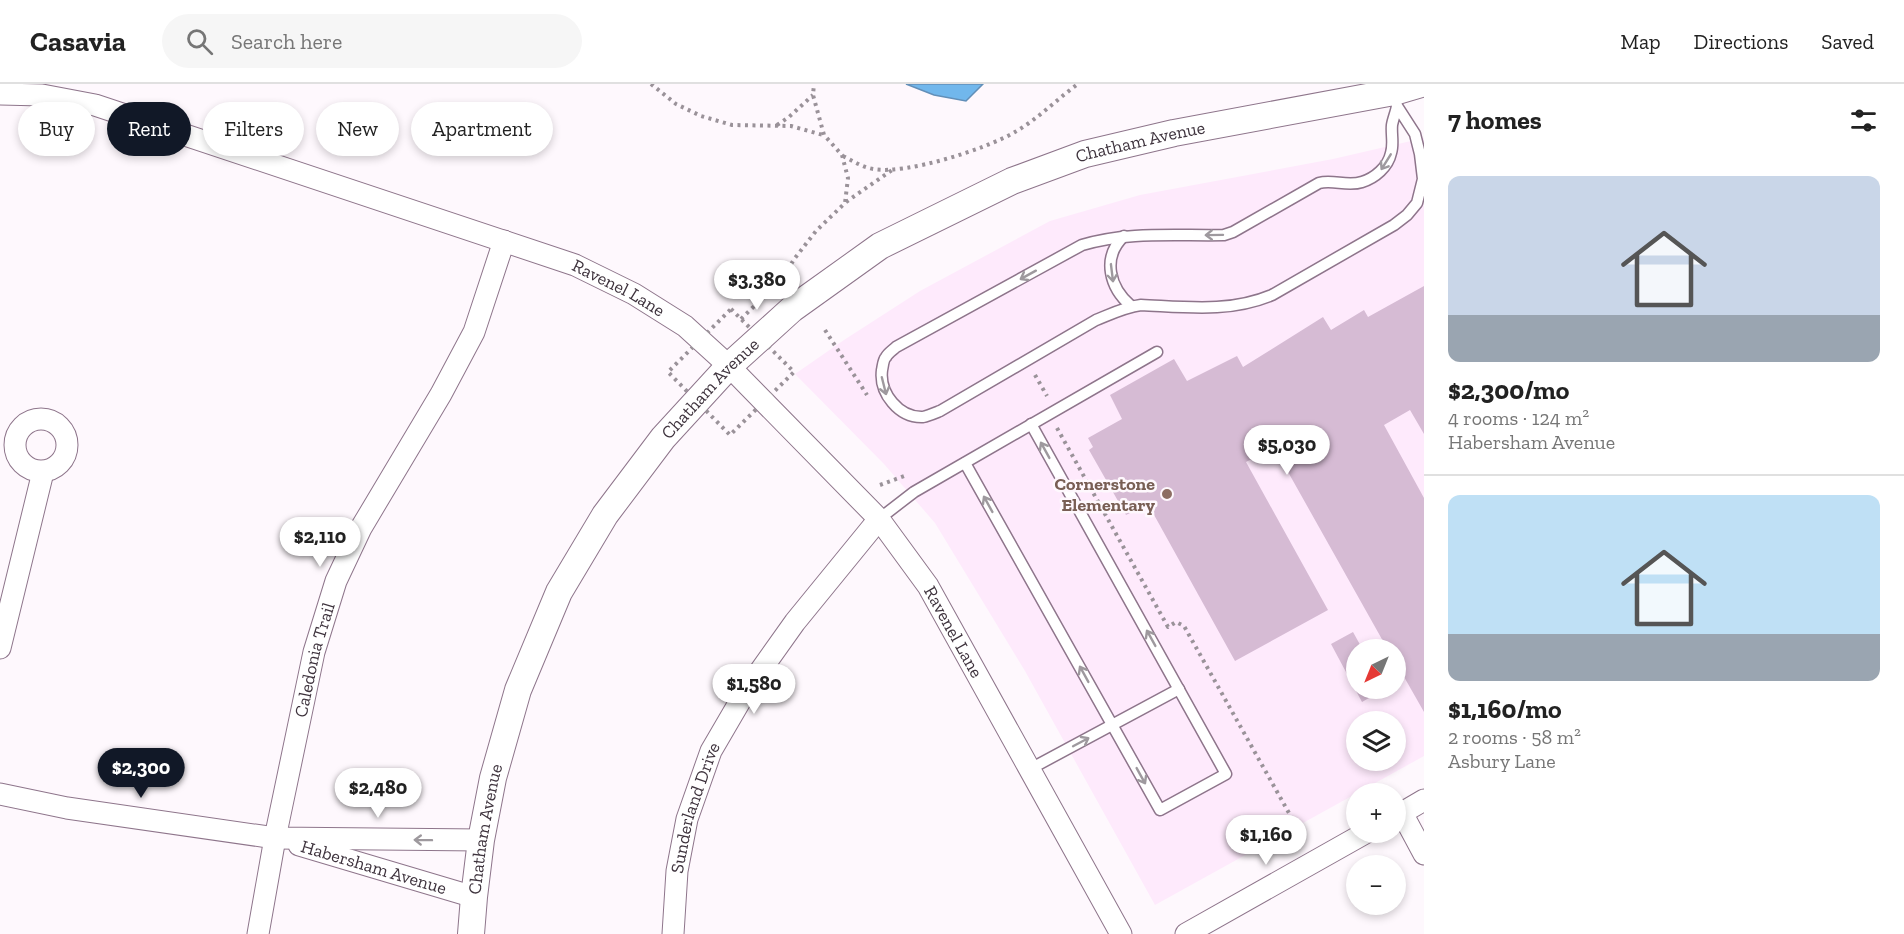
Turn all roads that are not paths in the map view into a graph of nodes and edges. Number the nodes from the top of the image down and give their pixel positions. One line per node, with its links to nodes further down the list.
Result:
1 (1421, 84): 3 (street, Chatham Avenue)
2 (0, 94): 5 (street, Ravenel Lane)
3 (1396, 99): 4 (lane, one-way to 4); 6 (lane); 8 (street, Chatham Avenue)
4 (1124, 237): 6 (lane, one-way to 6); 6 (lane, one-way to 6)
5 (504, 241): 8 (street, Ravenel Lane); 21 (street, Caledonia Trail)
6 (1131, 306)
7 (1157, 352): 9 (lane)
8 (729, 366): 12 (street, Ravenel Lane); 22 (street, Chatham Avenue)
9 (1031, 424): 10 (lane); 14 (lane, one-way to 9)
10 (964, 463): 12 (lane); 15 (lane, one-way to 10)
11 (43, 472): 13 (street)
12 (879, 519): 16 (street, Ravenel Lane); 28 (street, Sunderland Drive)
13 (0, 648)
14 (1179, 689): 15 (lane); 15 (lane, one-way to 14)
15 (1112, 725): 16 (lane, one-way to 15)
16 (1030, 769): 29 (street, Ravenel Lane)
17 (0, 794): 21 (street, Habersham Avenue)
18 (1424, 800): 19 (street)
19 (1406, 810)
20 (1406, 827): 24 (street)
21 (275, 838): 22 (street, Habersham Avenue, one-way to 21); 25 (street, Habersham Avenue); 26 (street, Caledonia Trail)
22 (481, 840): 25 (street, Chatham Avenue)
23 (1346, 843): 30 (street)
24 (1424, 854)
25 (474, 897): 27 (street, Chatham Avenue)
26 (258, 934)
27 (471, 934)
28 (673, 934)
29 (1121, 934)
30 (1185, 934)

